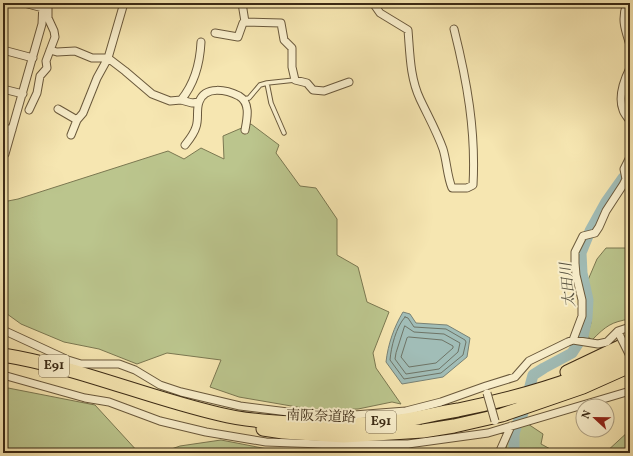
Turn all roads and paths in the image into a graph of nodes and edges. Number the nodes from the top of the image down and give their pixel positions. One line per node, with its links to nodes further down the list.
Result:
1 (24, 3): 6 (street)
2 (124, 3): 15 (street)
3 (242, 3): 7 (street)
4 (373, 3): 8 (street)
5 (627, 3): 11 (street)
6 (45, 5): 13 (street); 14 (street)
7 (245, 22): 9 (street); 17 (street)
8 (454, 29)
9 (216, 33)
10 (201, 42): 23 (street)
11 (630, 45)
12 (3, 50): 14 (street)
13 (50, 50): 15 (street); 25 (street)
14 (33, 58): 21 (street)
15 (108, 58): 23 (street); 27 (street)
16 (630, 68): 28 (street)
17 (295, 80): 18 (street); 19 (lane)
18 (349, 82)
19 (267, 83): 22 (lane); 32 (lane)
20 (3, 89): 21 (street)
21 (23, 94): 30 (street)
22 (244, 99): 24 (street); 31 (street)
23 (181, 100): 24 (street)
24 (199, 102): 34 (street)
25 (28, 110)
26 (58, 110): 27 (street)
27 (77, 120): 33 (street)
28 (630, 121)
29 (3, 128): 30 (street)
30 (12, 130): 35 (street)
31 (244, 130)
32 (284, 133)
33 (71, 135)
34 (185, 145)
35 (3, 153)
36 (630, 157): 40 (street)
37 (630, 327): 39 (street)
38 (3, 330): 47 (street)
39 (623, 337): 40 (street); 42 (street, bridge); 49 (highway)
40 (573, 340): 47 (street)
41 (3, 355): 46 (highway, 南阪奈道路 / E91)
42 (630, 355): 49 (highway, 南阪奈道路 / E91)
43 (630, 366): 50 (highway, 南阪奈道路 / E91)
44 (3, 375): 52 (street)
45 (630, 376): 50 (highway)
46 (126, 387): 49 (highway, 南阪奈道路 / E91); 50 (highway, 南阪奈道路 / E91)
47 (487, 389): 50 (street, bridge)
48 (630, 391): 51 (street)
49 (471, 407)
50 (498, 418): 52 (street)
51 (511, 426): 52 (street); 53 (street)
52 (497, 429)
53 (499, 453)

